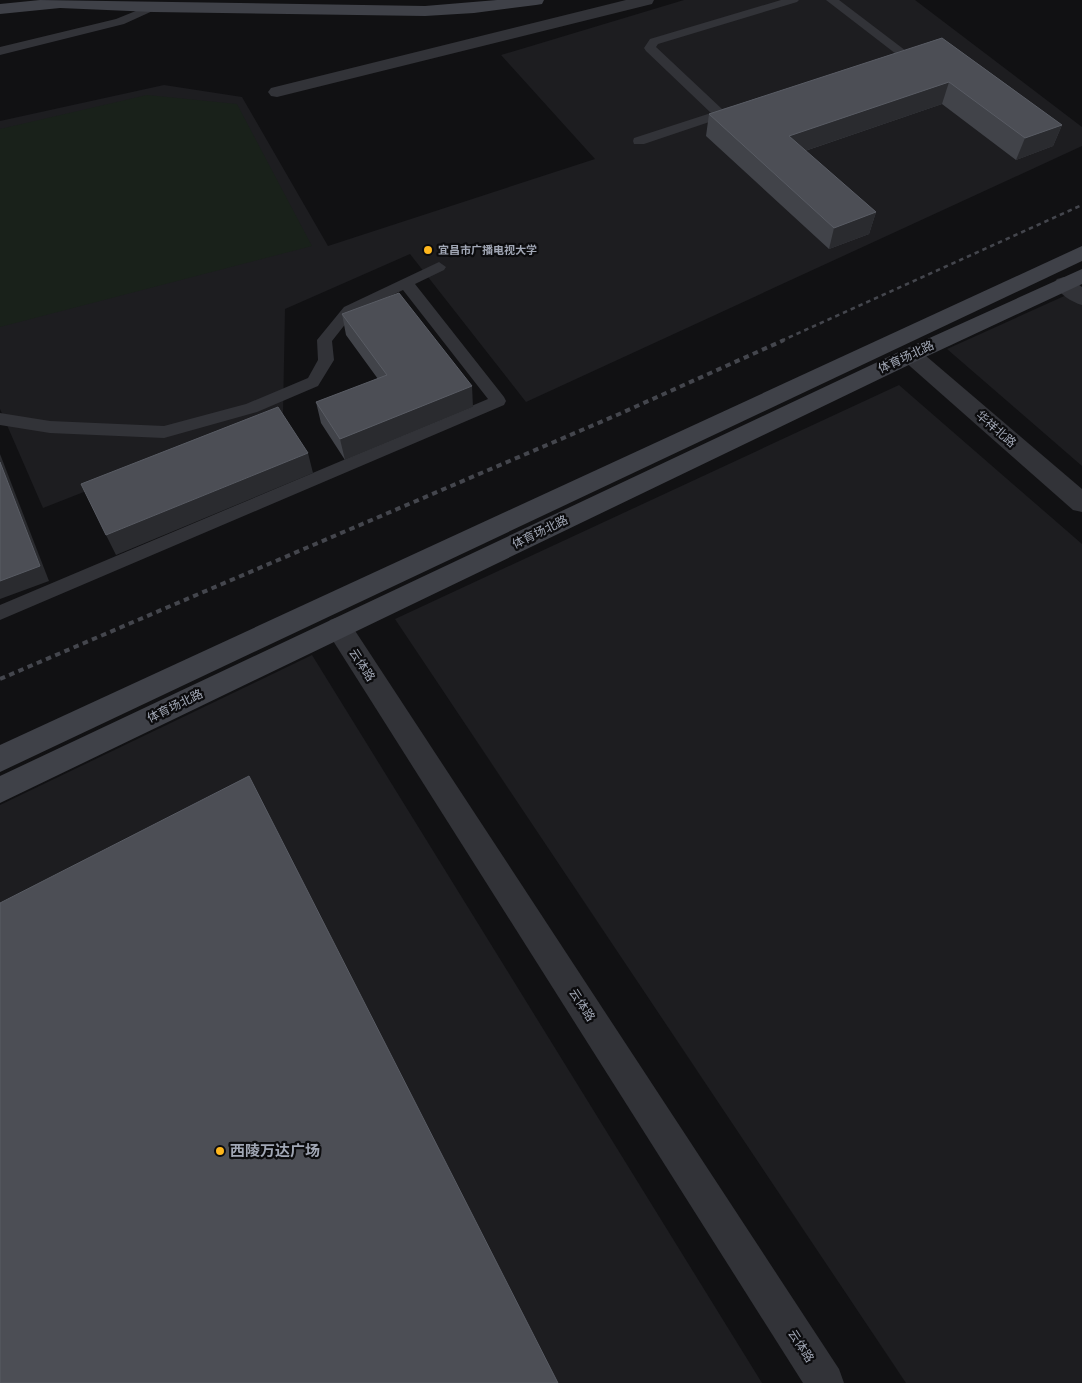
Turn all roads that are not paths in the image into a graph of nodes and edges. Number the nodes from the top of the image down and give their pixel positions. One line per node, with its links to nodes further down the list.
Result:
1 (536, 0): 7 (main road)
2 (646, 0): 12 (street)
3 (792, 0): 9 (lane)
4 (832, 0): 11 (lane)
5 (66, 1): 7 (main road); 8 (main road)
6 (744, 4): 9 (lane)
7 (153, 7): 10 (lane)
8 (0, 9)
9 (756, 11): 14 (lane)
10 (0, 51)
11 (885, 60)
12 (277, 92)
13 (747, 105): 14 (lane)
14 (720, 114): 15 (lane)
15 (639, 141)
16 (1082, 253): 25 (main road, 体育场北路)
17 (439, 267): 18 (lane)
18 (405, 282): 21 (lane); 23 (lane)
19 (1076, 286): 20 (main road, 体育场北路)
20 (911, 355): 22 (street, 华祥北路); 24 (main road, 体育场北路)
21 (0, 419)
22 (1082, 503)
23 (0, 613)
24 (338, 628): 26 (main road, 体育场北路); 27 (street, 云体路)
25 (0, 759)
26 (0, 790)
27 (825, 1383)

